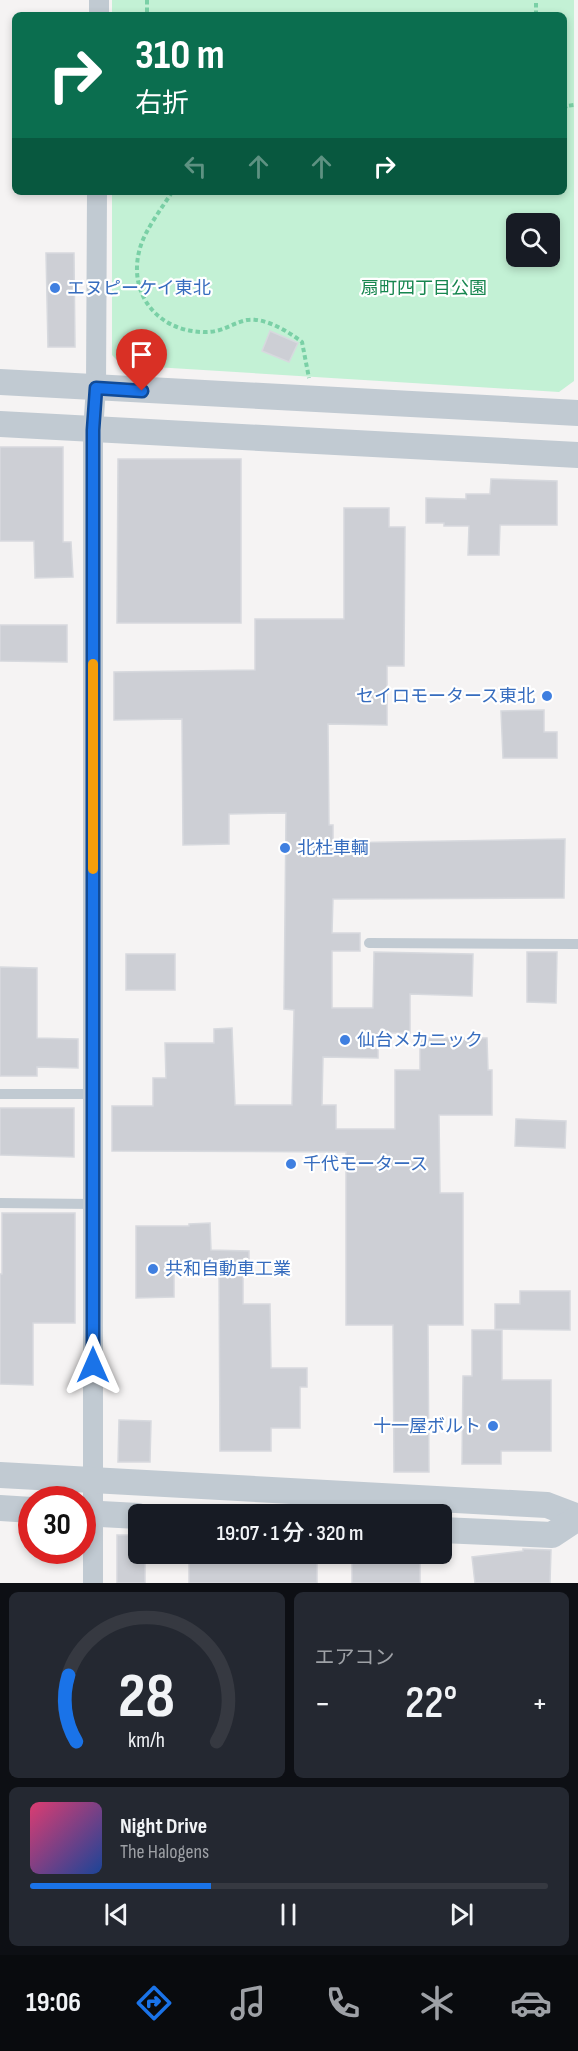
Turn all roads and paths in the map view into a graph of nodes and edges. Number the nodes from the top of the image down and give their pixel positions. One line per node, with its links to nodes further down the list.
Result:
1 (574, 105): 2 (path)
2 (567, 106)
3 (97, 195): 7 (street)
4 (170, 195): 6 (path)
5 (0, 382): 7 (street)
6 (309, 382)
7 (96, 388): 8 (street); 10 (street)
8 (578, 413)
9 (0, 424): 10 (street)
10 (93, 430): 11 (street); 15 (street)
11 (578, 455)
12 (369, 943): 13 (lane)
13 (578, 944)
14 (0, 1094): 15 (lane)
15 (93, 1094): 17 (street)
16 (0, 1203): 17 (lane)
17 (93, 1204): 19 (street)
18 (0, 1475): 19 (street)
19 (93, 1480): 20 (street); 25 (street)
20 (92, 1486)
21 (0, 1508): 22 (street)
22 (18, 1509)
23 (96, 1513): 24 (street)
24 (128, 1515)
25 (578, 1518): 26 (street)
26 (452, 1530)
27 (92, 1564): 28 (street)
28 (93, 1583)

